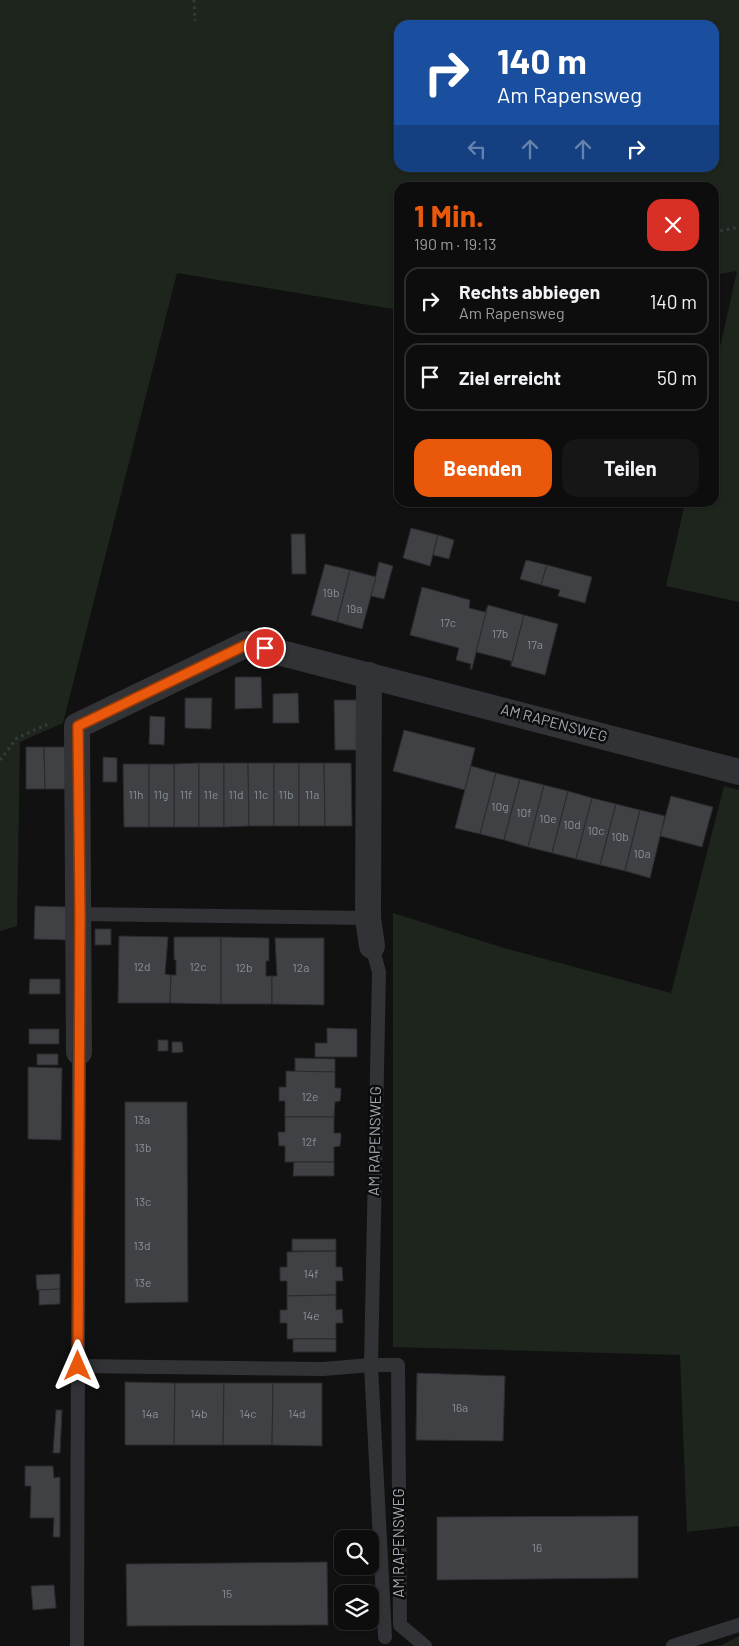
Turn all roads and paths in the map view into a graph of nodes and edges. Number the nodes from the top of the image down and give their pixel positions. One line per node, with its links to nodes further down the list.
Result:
1 (194, 0): 2 (path)
2 (195, 21)
3 (739, 227): 4 (path)
4 (719, 231)
5 (369, 675): 6 (street, AM RAPENSWEG); 8 (street, AM RAPENSWEG); 10 (street, AM RAPENSWEG)
6 (74, 719): 7 (path); 9 (street)
7 (0, 760)
8 (739, 772)
9 (80, 914): 10 (lane); 12 (street)
10 (368, 918): 11 (street, AM RAPENSWEG)
11 (372, 946): 13 (lane, AM RAPENSWEG)
12 (79, 1052): 14 (lane)
13 (371, 1365): 14 (lane, AM RAPENSWEG); 16 (lane, AM RAPENSWEG); 18 (lane, AM RAPENSWEG)
14 (78, 1366): 17 (lane)
15 (739, 1625): 19 (lane)
16 (385, 1637)
17 (77, 1646)
18 (425, 1646)
19 (673, 1646)

